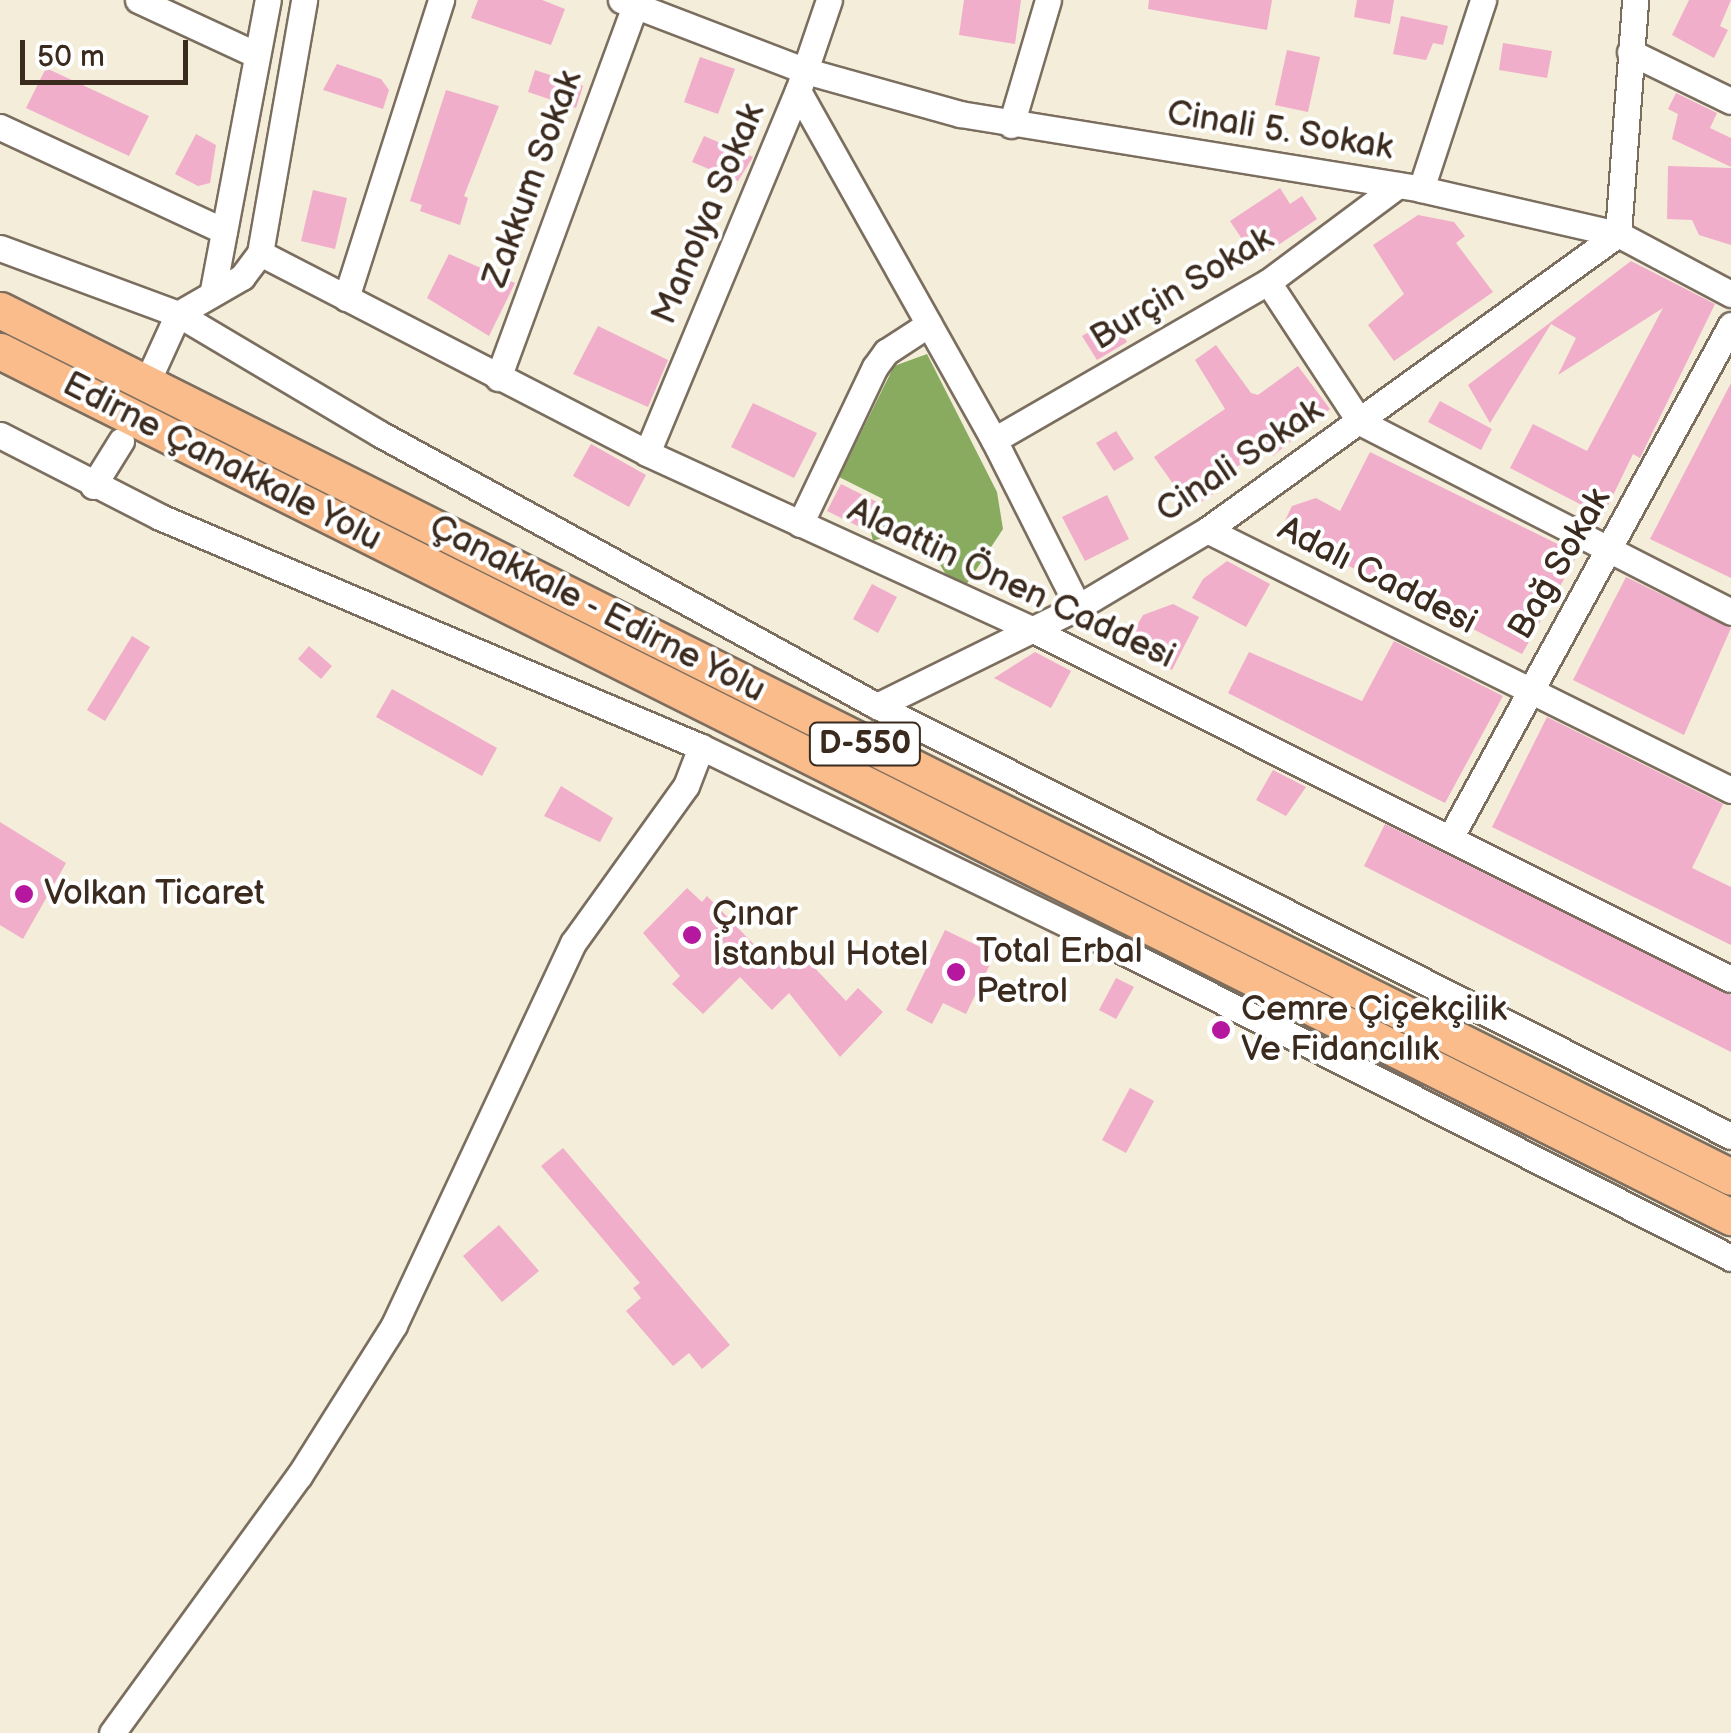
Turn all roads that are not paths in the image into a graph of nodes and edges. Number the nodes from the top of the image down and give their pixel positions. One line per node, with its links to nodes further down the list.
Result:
1 (138, 0): 11 (street)
2 (268, 0): 11 (street)
3 (304, 0): 20 (street)
4 (440, 0): 24 (street)
5 (829, 0): 12 (street, Manolya Sokak)
6 (1048, 0): 14 (street)
7 (1483, 0): 16 (street)
8 (1635, 0): 10 (street)
9 (628, 3): 12 (street, Cinali 5. Sokak); 31 (street, Zakkum Sokak)
10 (1630, 52): 13 (street); 18 (street)
11 (255, 54): 17 (street)
12 (802, 81): 14 (street, Cinali 5. Sokak); 27 (street); 36 (street, Manolya Sokak)
13 (1731, 101)
14 (1011, 125): 16 (street, Cinali 5. Sokak)
15 (0, 127): 17 (street)
16 (1409, 187): 18 (street, Cinali 5. Sokak); 21 (street, Burçin Sokak)
17 (224, 232): 22 (street)
18 (1618, 234): 23 (street, Cinali 5. Sokak); 32 (street, Cinali Sokak)
19 (0, 248): 26 (street)
20 (260, 254): 22 (street); 24 (street, Alaattin Önen Caddesi)
21 (1268, 282): 32 (street); 34 (street, Burçin Sokak)
22 (214, 290): 26 (street)
23 (1731, 294)
24 (346, 298): 31 (street, Alaattin Önen Caddesi)
25 (0, 310): 54 (highway, Çanakkale - Edirne Yolu / D-550)
26 (178, 314): 30 (street); 45 (street)
27 (929, 324): 34 (street); 38 (street)
28 (1731, 325): 40 (street, Bağ Sokak)
29 (0, 351): 48 (highway, Edirne Çanakkale Yolu / D-550)
30 (152, 371)
31 (498, 378): 36 (street, Alaattin Önen Caddesi)
32 (1360, 422): 39 (street, Cinali Sokak); 40 (street)
33 (0, 435): 37 (street)
34 (994, 440): 41 (street)
35 (120, 441): 37 (street)
36 (647, 452): 38 (street, Alaattin Önen Caddesi)
37 (93, 486): 46 (street)
38 (800, 524): 43 (street, Alaattin Önen Caddesi)
39 (1208, 530): 41 (street, Cinali Sokak); 44 (street, Adalı Caddesi)
40 (1609, 551): 42 (street); 44 (street, Bağ Sokak)
41 (1078, 607): 43 (street, Cinali Sokak)
42 (1731, 612)
43 (1034, 630): 45 (street, Cinali Sokak); 50 (street, Alaattin Önen Caddesi)
44 (1528, 690): 47 (street, Adalı Caddesi); 50 (street, Bağ Sokak)
45 (877, 706): 53 (street)
46 (701, 747): 49 (street); 57 (street)
47 (1731, 790)
48 (884, 794): 49 (street); 51 (highway, Edirne Çanakkale Yolu / D-550)
49 (874, 830): 51 (street)
50 (1450, 838): 52 (street, Alaattin Önen Caddesi)
51 (1123, 933): 55 (highway, Edirne Çanakkale Yolu / D-550); 56 (street)
52 (1731, 979)
53 (1729, 1128)
54 (1731, 1176)
55 (1731, 1217)
56 (1731, 1258)
57 (112, 1733)

